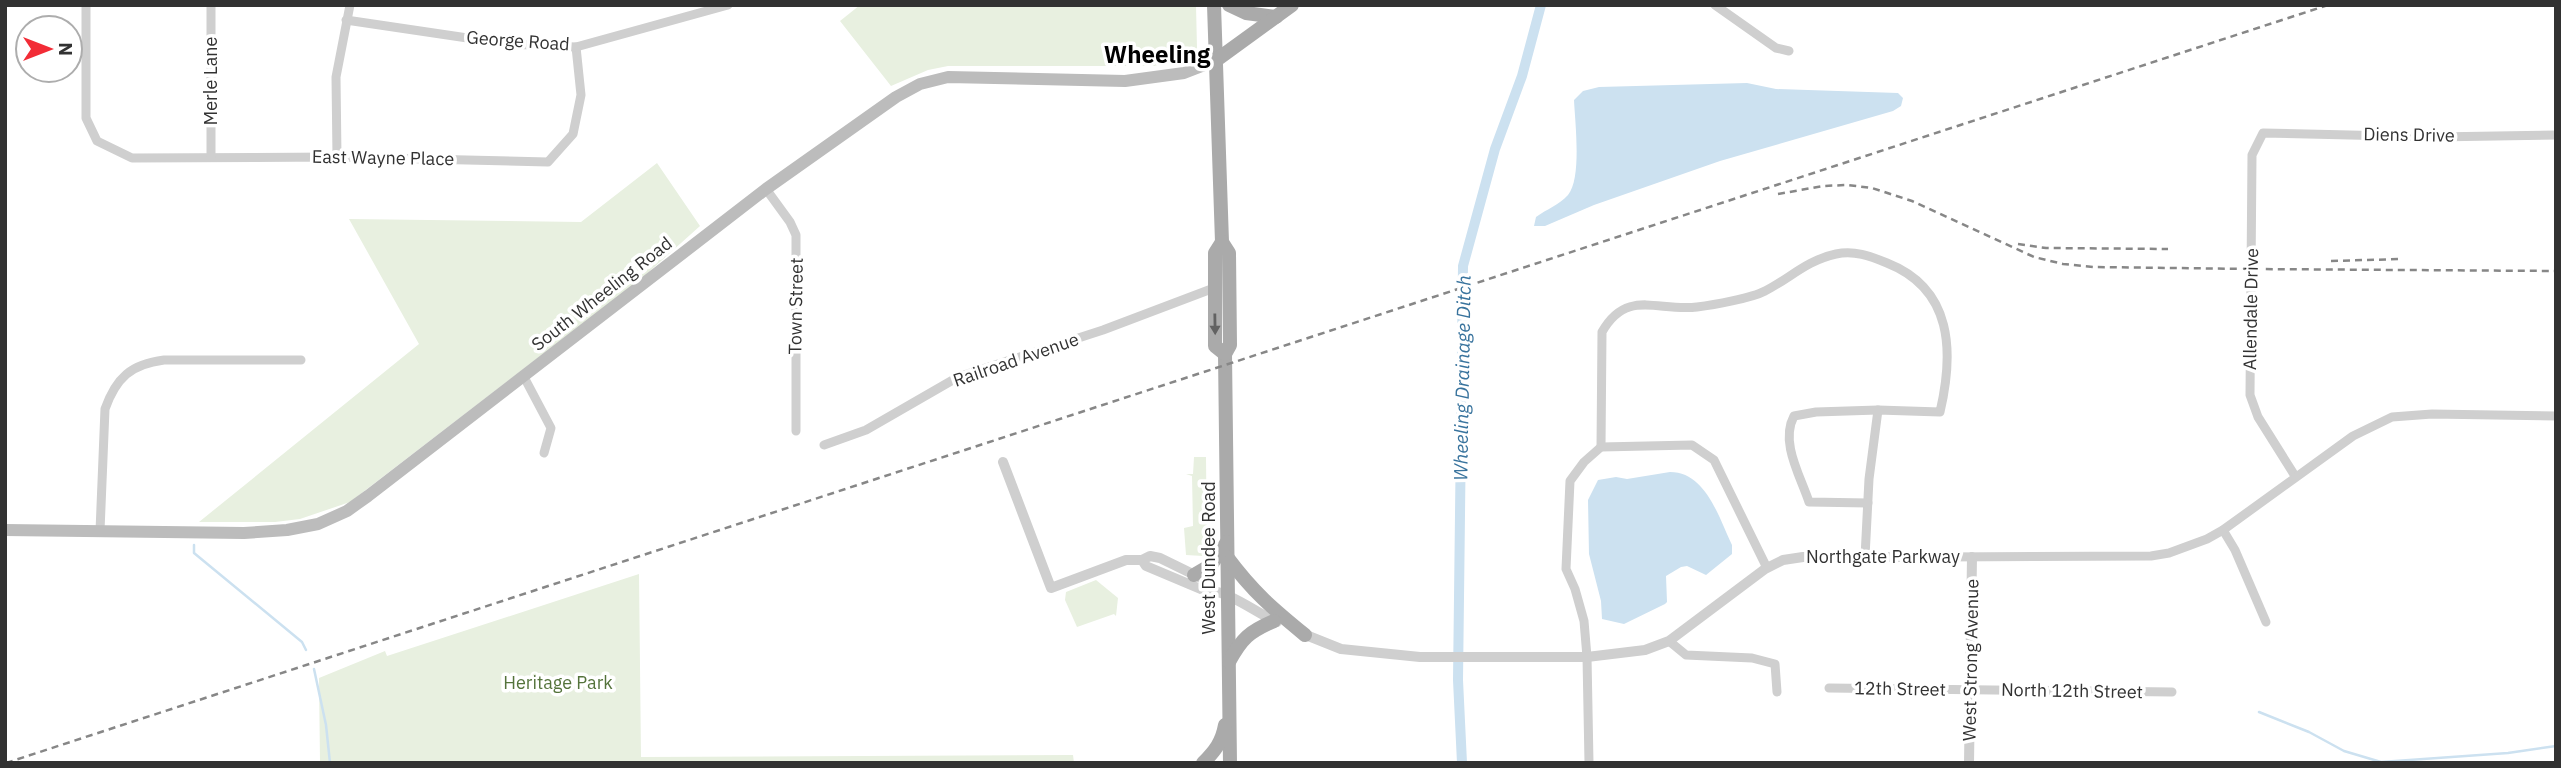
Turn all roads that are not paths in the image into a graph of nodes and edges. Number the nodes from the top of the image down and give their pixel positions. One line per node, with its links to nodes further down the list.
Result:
1 (86, 5): 16 (street, East Wayne Place)
2 (211, 5): 16 (street, Merle Lane)
3 (350, 5): 10 (street)
4 (728, 5): 11 (street, George Road)
5 (1214, 5): 13 (main road, West Dundee Road)
6 (1228, 5): 9 (main road)
7 (1292, 5): 9 (main road)
8 (1715, 5): 12 (street)
9 (1276, 17): 13 (main road)
10 (346, 20): 11 (street, George Road); 17 (street)
11 (576, 47): 17 (street, East Wayne Place)
12 (1789, 51)
13 (1215, 61): 18 (main road, South Wheeling Road); 19 (main road, West Dundee Road)
14 (2263, 133): 15 (street, Diens Drive); 31 (street, Allendale Drive)
15 (2556, 135)
16 (211, 156): 17 (street, East Wayne Place)
17 (337, 157)
18 (766, 189): 23 (main road, South Wheeling Road); 26 (street, Town Street)
19 (1222, 242): 20 (main road, West Dundee Road); 21 (main road, West Dundee Road)
20 (1214, 288): 21 (main road, West Dundee Road, one-way to 21); 27 (street, Railroad Avenue)
21 (1225, 354): 36 (main road, West Dundee Road)
22 (301, 360): 35 (street)
23 (524, 377): 29 (street); 35 (main road, South Wheeling Road)
24 (1878, 410): 28 (street); 32 (street); 32 (street)
25 (2556, 416): 31 (street, Northgate Parkway)
26 (796, 432)
27 (824, 445)
28 (1601, 447): 41 (street); 49 (street)
29 (544, 453)
30 (1003, 462): 40 (street, Northgate Parkway)
31 (2295, 476): 34 (street, Northgate Parkway)
32 (1868, 503): 37 (street)
33 (5, 530): 35 (main road, South Wheeling Road)
34 (2223, 530): 39 (street, Northgate Parkway); 46 (street)
35 (100, 531)
36 (1227, 550): 42 (main road); 44 (main road, West Dundee Road); 47 (main road)
37 (1865, 557): 38 (street, Northgate Parkway); 41 (street, Northgate Parkway)
38 (1941, 557): 39 (street, Northgate Parkway)
39 (1972, 557): 52 (street, West Strong Avenue)
40 (1142, 560): 42 (street, Northgate Parkway); 43 (street, Northgate Parkway)
41 (1767, 568): 48 (street, Northgate Parkway)
42 (1194, 575): 43 (street, Northgate Parkway)
43 (1212, 589): 44 (street, Northgate Parkway)
44 (1227, 596): 45 (street, Northgate Parkway); 50 (main road, West Dundee Road)
45 (1274, 621): 47 (street, Northgate Parkway); 50 (main road)
46 (2266, 622)
47 (1305, 635): 49 (street, Northgate Parkway)
48 (1669, 641): 49 (street, Northgate Parkway); 53 (street)
49 (1587, 657): 58 (street)
50 (1229, 663): 55 (main road, West Dundee Road)
51 (1829, 688): 52 (street, 12th Street)
52 (1971, 689): 54 (street, North 12th Street); 59 (street, West Strong Avenue)
53 (1777, 692)
54 (2172, 692)
55 (1229, 710): 56 (main road); 57 (main road, West Dundee Road)
56 (1203, 763)
57 (1230, 763)
58 (1589, 763)
59 (1969, 763)

